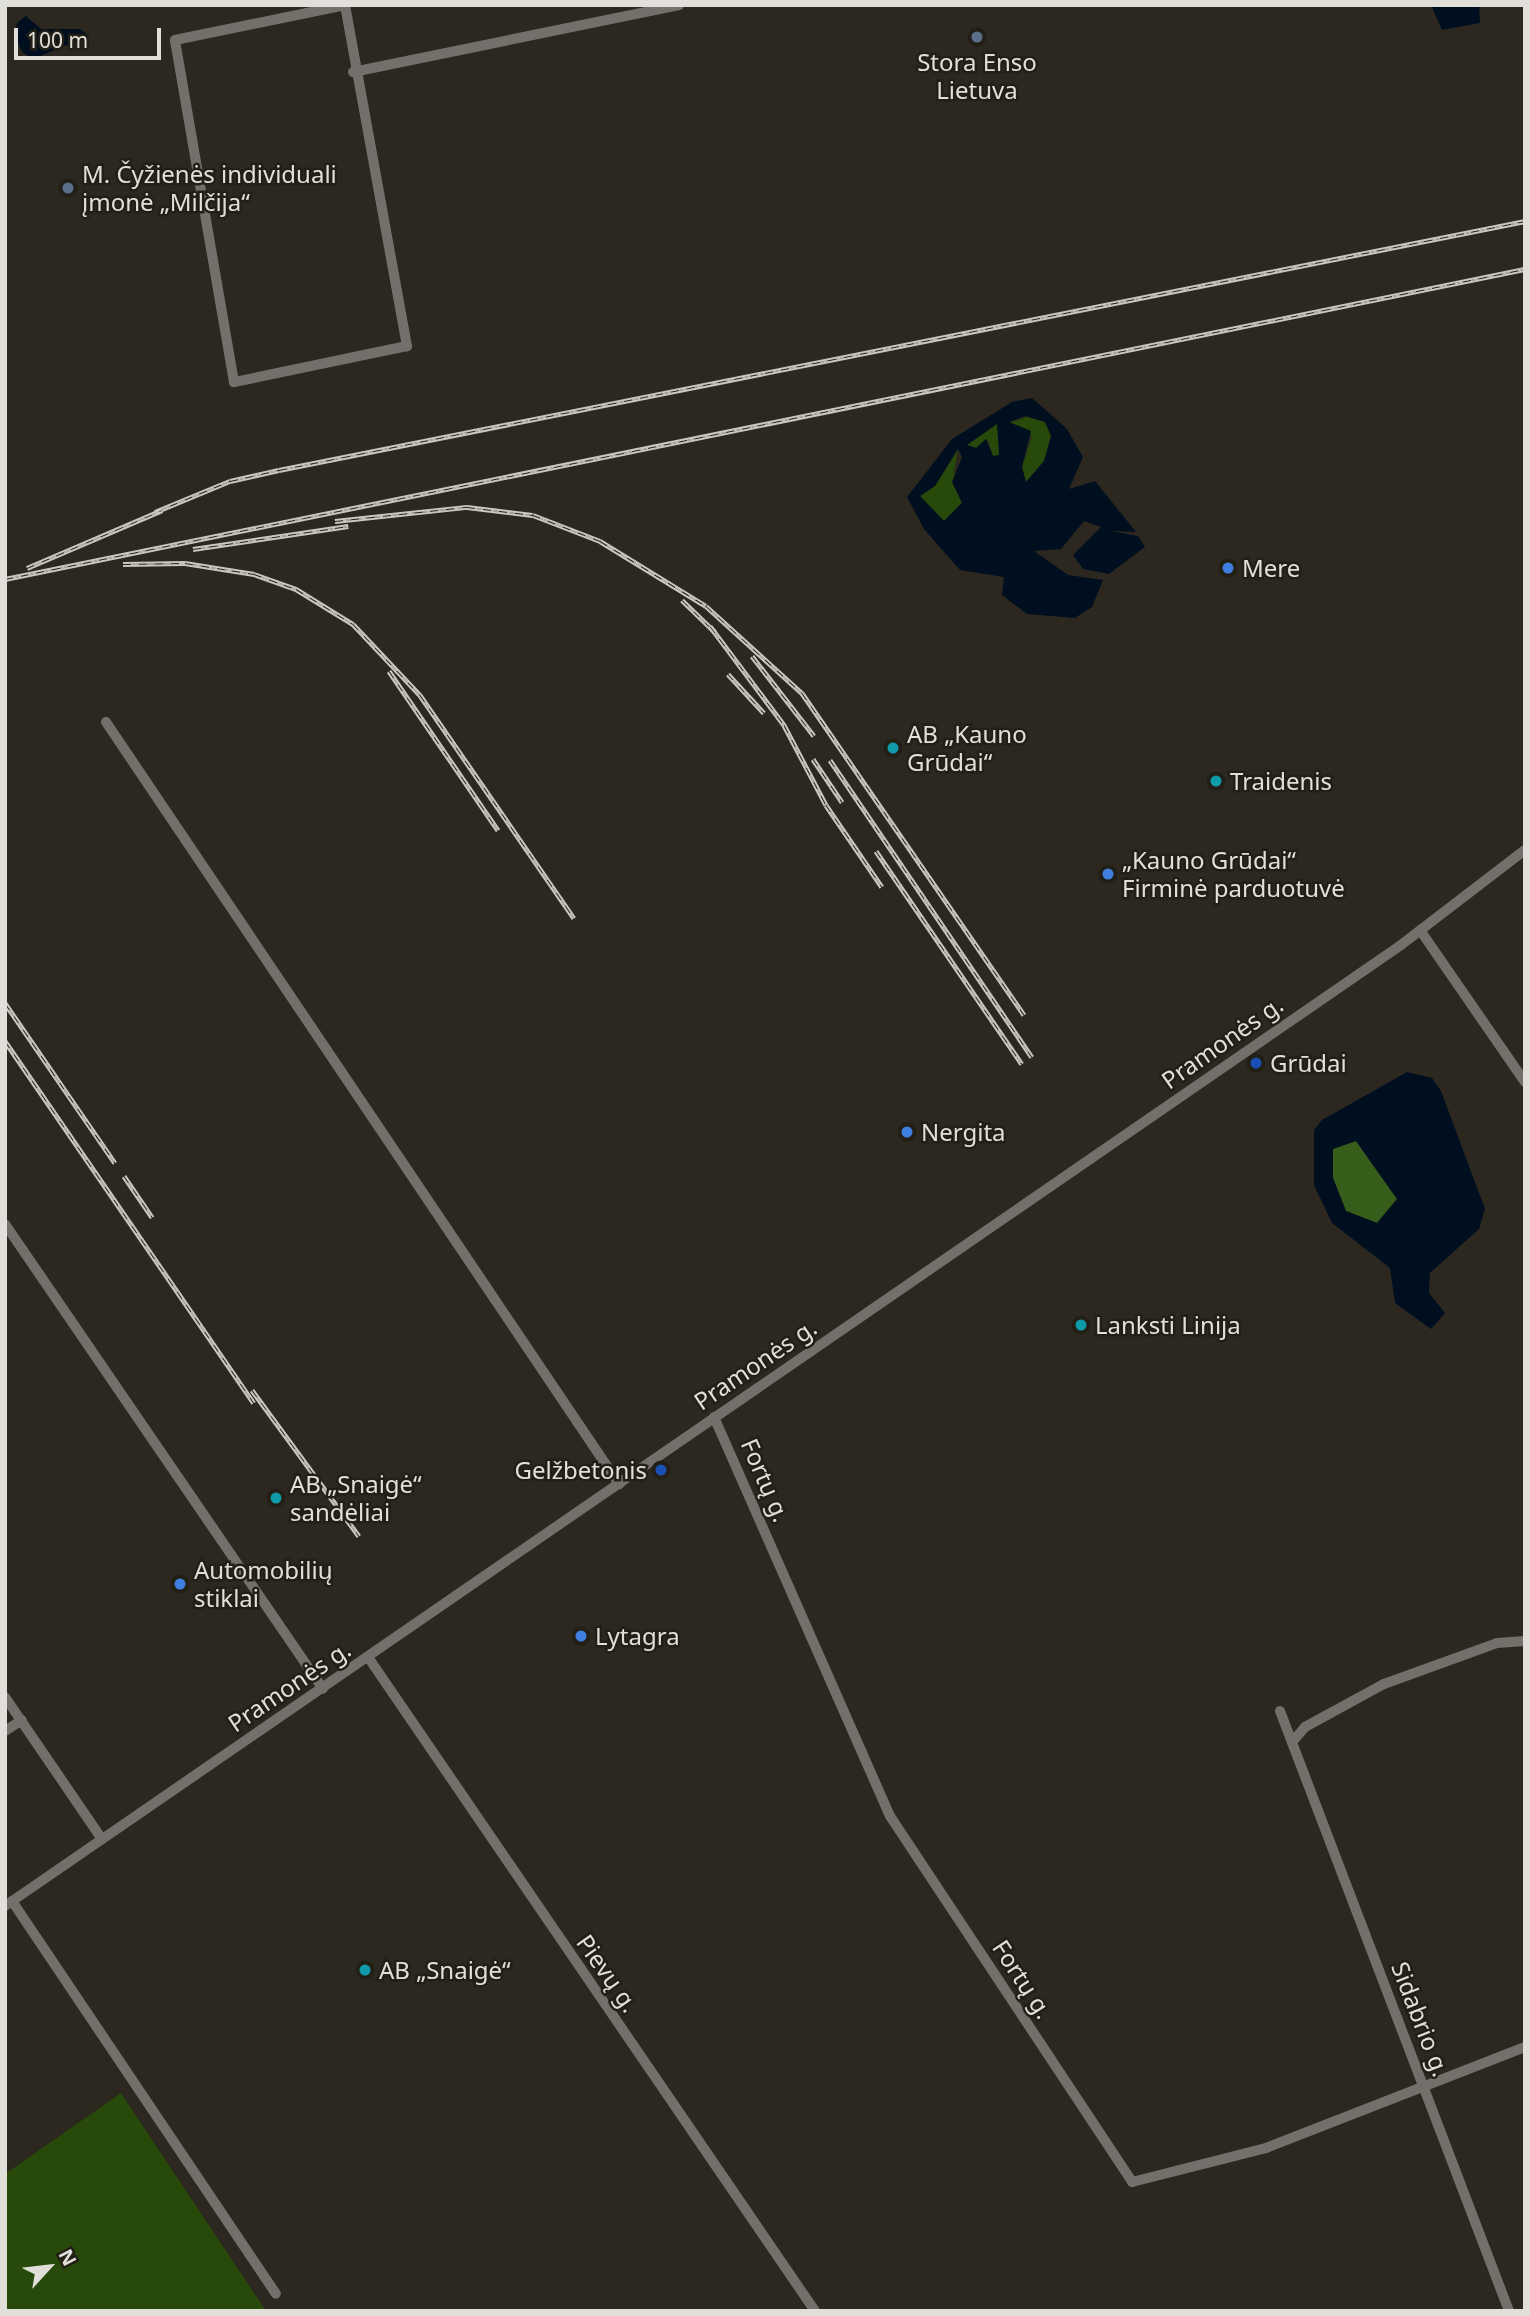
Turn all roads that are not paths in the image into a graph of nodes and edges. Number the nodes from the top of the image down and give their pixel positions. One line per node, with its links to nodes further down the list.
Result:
1 (345, 5): 3 (street); 3 (street)
2 (679, 5): 3 (street)
3 (353, 72)
4 (106, 722): 10 (street)
5 (1525, 850): 6 (street, Pramonės g.)
6 (1420, 930): 7 (street); 9 (street, Pramonės g.)
7 (1525, 1082)
8 (5, 1224): 13 (street)
9 (714, 1417): 10 (street, Pramonės g.); 22 (street, Fortų g.)
10 (619, 1484): 12 (street, Pramonės g.)
11 (1525, 1641): 18 (street)
12 (368, 1657): 13 (street, Pramonės g.); 24 (street, Pievų g.)
13 (323, 1689): 19 (street, Pramonės g.)
14 (5, 1696): 16 (street)
15 (1280, 1711): 18 (street, Sidabrio g.)
16 (22, 1720): 17 (street); 19 (street)
17 (5, 1731)
18 (1292, 1742): 22 (street, Sidabrio g.)
19 (102, 1839): 20 (street, Pramonės g.)
20 (8, 1904): 23 (street)
21 (1525, 2047): 22 (street, Fortų g.)
22 (1424, 2087): 25 (street, Sidabrio g.)
23 (276, 2294)
24 (815, 2311)
25 (1509, 2311)

